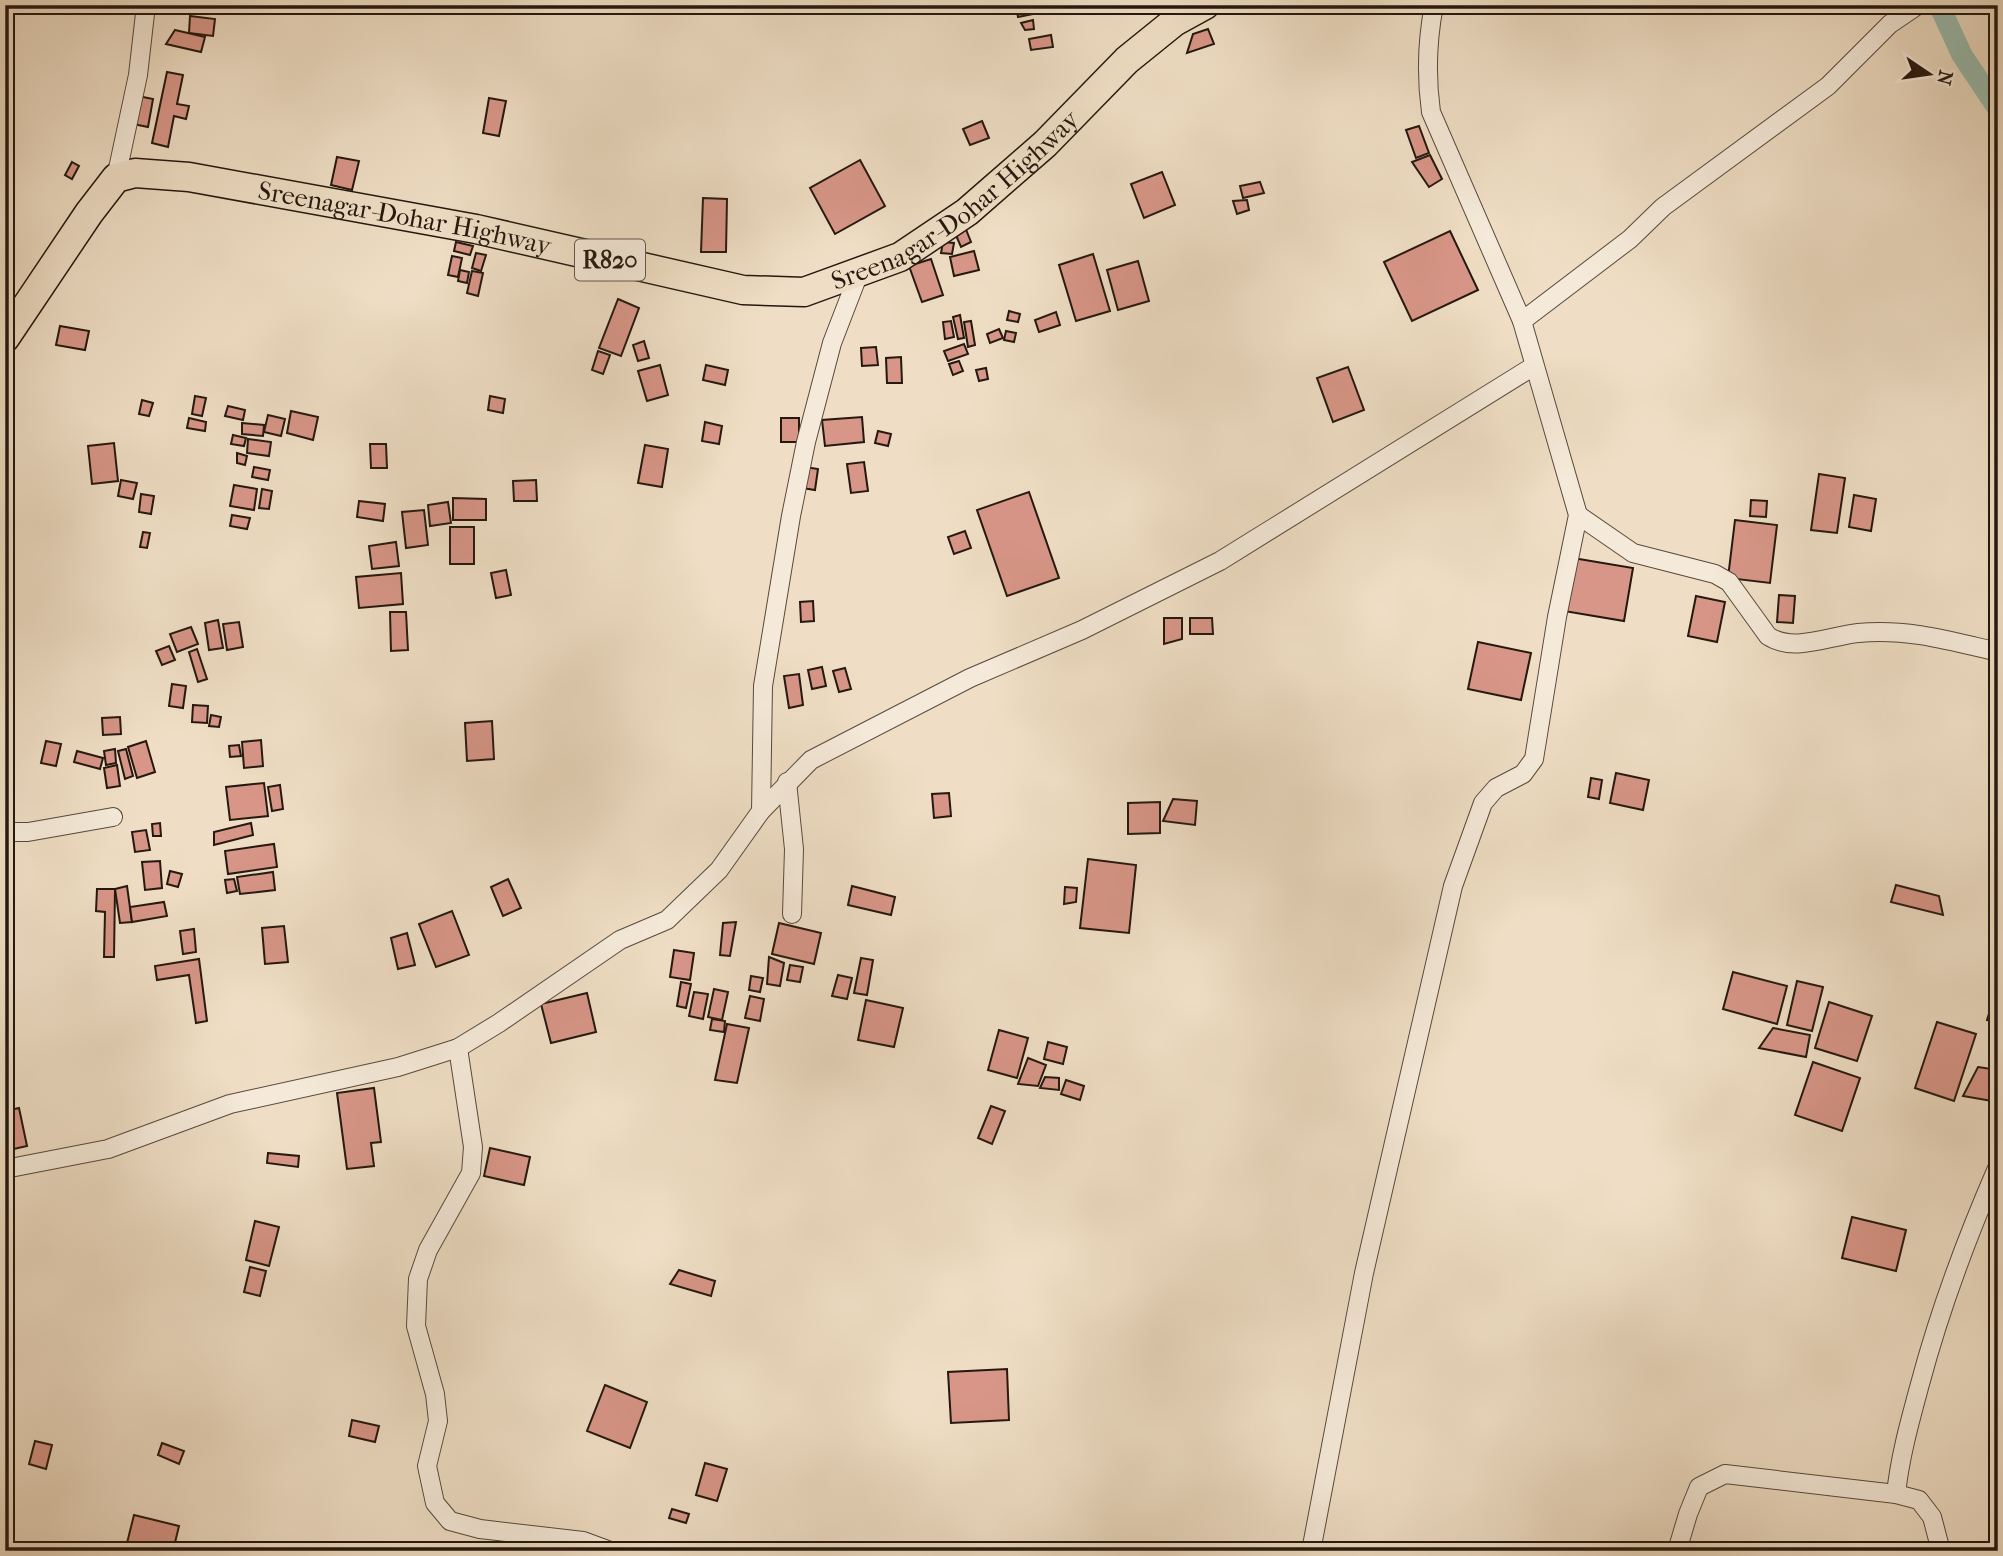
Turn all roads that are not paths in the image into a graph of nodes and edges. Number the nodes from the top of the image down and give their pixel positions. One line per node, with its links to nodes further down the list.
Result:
1 (145, 5): 5 (street)
2 (1205, 5): 6 (main road, Sreenagar-Dohar Highway / R820)
3 (1434, 5): 7 (street)
4 (1918, 5): 7 (street)
5 (116, 178): 6 (main road, Sreenagar-Dohar Highway / R820); 8 (main road)
6 (859, 273): 13 (street)
7 (1522, 320): 9 (street)
8 (5, 338)
9 (1534, 366): 10 (street); 12 (street)
10 (1578, 515): 11 (street); 22 (street)
11 (1998, 652)
12 (787, 782): 13 (street); 16 (street)
13 (761, 811): 17 (street)
14 (113, 817): 15 (street)
15 (5, 832)
16 (792, 914)
17 (458, 1048): 19 (street); 21 (street)
18 (1998, 1166): 20 (street)
19 (5, 1169)
20 (1896, 1494): 23 (street); 24 (street)
21 (610, 1551)
22 (1311, 1551)
23 (1677, 1551)
24 (1941, 1551)

